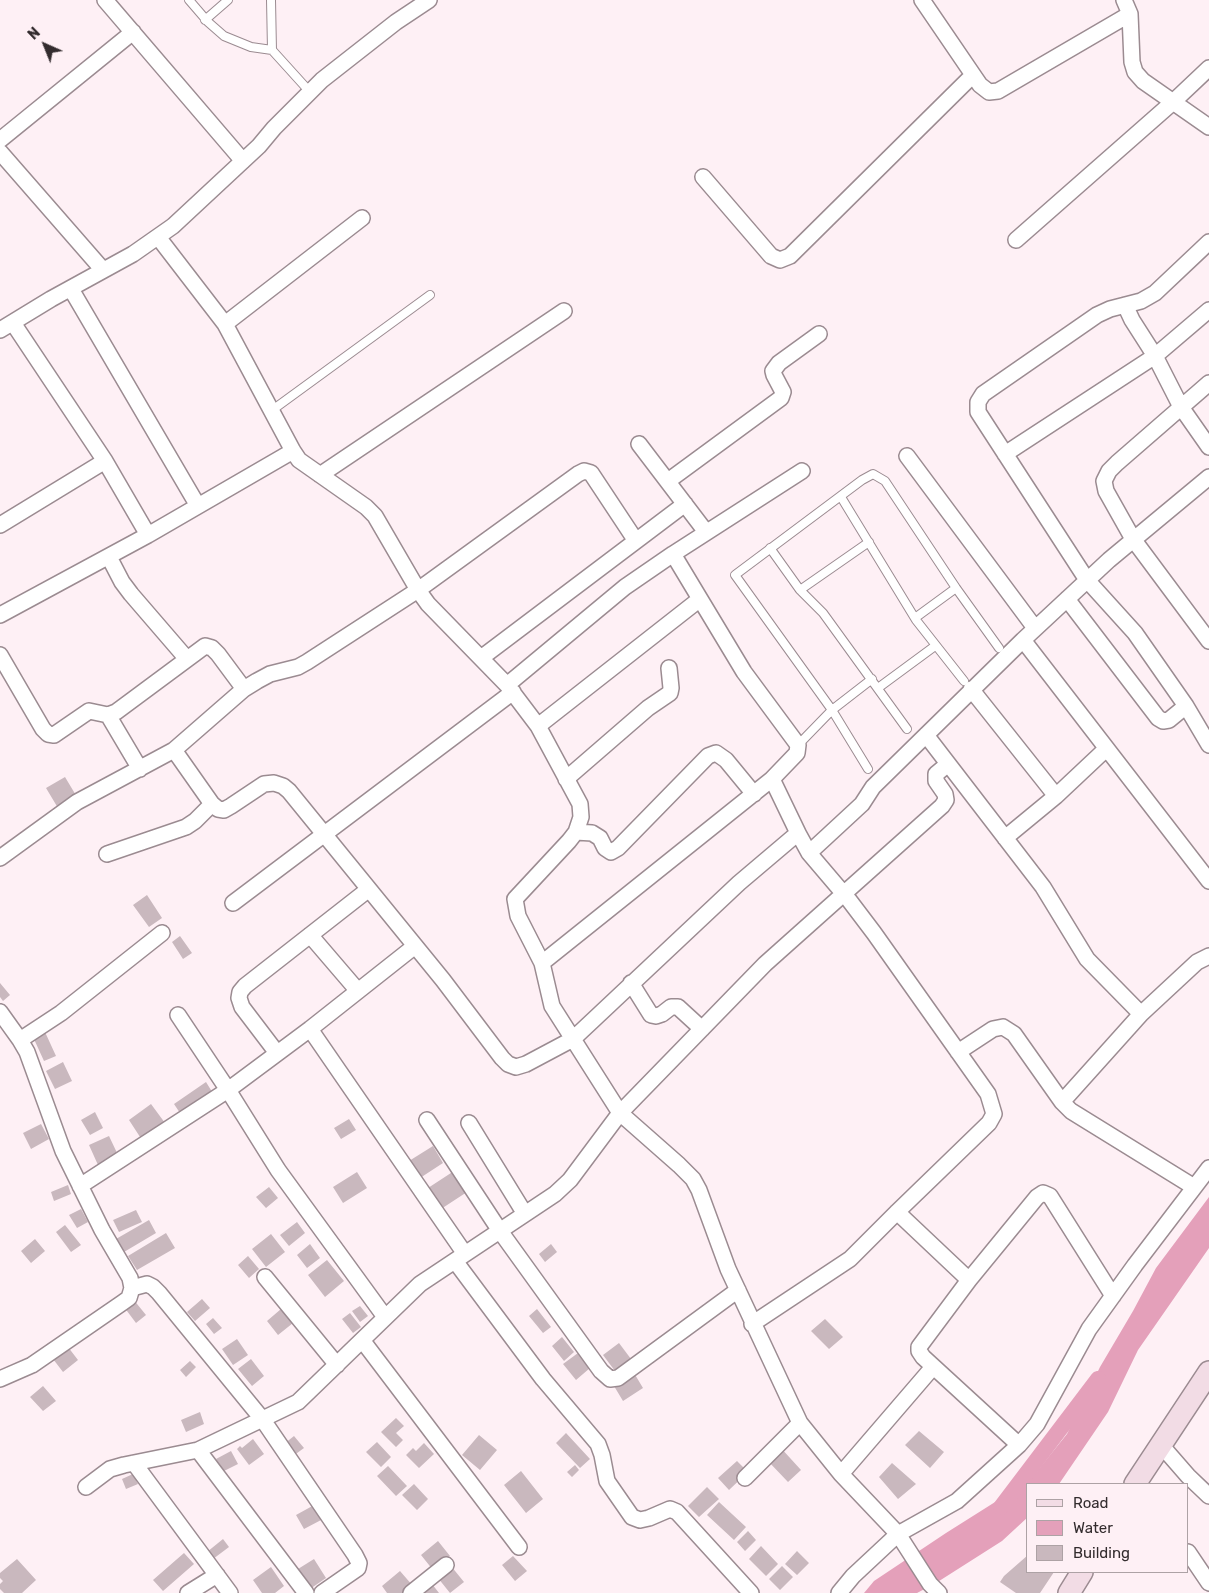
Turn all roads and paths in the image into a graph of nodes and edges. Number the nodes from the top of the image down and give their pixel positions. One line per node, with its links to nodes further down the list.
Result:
1 (105, 0): 9 (street)
2 (189, 0): 8 (lane)
3 (228, 0): 8 (lane)
4 (271, 0): 10 (lane)
5 (428, 0): 13 (street)
6 (922, 0): 12 (street)
7 (1127, 7): 12 (street); 14 (street)
8 (205, 20): 10 (lane)
9 (132, 32): 16 (street); 18 (street)
10 (272, 50): 13 (lane)
11 (1209, 68): 14 (street)
12 (974, 75): 19 (street)
13 (310, 92): 18 (street)
14 (1173, 102): 15 (street); 22 (street)
15 (1209, 127)
16 (0, 140)
17 (0, 152): 24 (street)
18 (243, 161): 21 (street)
19 (703, 176)
20 (362, 218): 30 (street)
21 (158, 237): 24 (street); 30 (street)
22 (1016, 240)
23 (1209, 242): 27 (street)
24 (103, 270): 25 (street)
25 (71, 289): 31 (street); 49 (street)
26 (430, 295): 36 (lane)
27 (1125, 305): 33 (street); 40 (street)
28 (1209, 310): 33 (street)
29 (564, 311): 44 (street)
30 (225, 324): 36 (street)
31 (6, 326): 42 (street)
32 (819, 334): 46 (street)
33 (1155, 356): 35 (street); 40 (street)
34 (1209, 383): 35 (street)
35 (1181, 408): 38 (street); 53 (street)
36 (271, 411): 39 (street)
37 (639, 444): 46 (street)
38 (1209, 447)
39 (293, 451): 44 (street); 49 (street)
40 (1005, 454): 59 (street)
41 (907, 456): 67 (street)
42 (105, 461): 50 (street); 52 (street)
43 (802, 471): 51 (street)
44 (320, 475): 61 (street)
45 (1209, 477): 53 (street)
46 (668, 481): 48 (street)
47 (841, 497): 55 (lane); 56 (lane); 60 (lane)
48 (685, 504): 51 (street); 54 (street)
49 (198, 506): 52 (street)
50 (0, 526)
51 (706, 532): 57 (street)
52 (148, 536): 58 (street)
53 (1134, 540): 59 (street); 69 (street)
54 (636, 541): 61 (street); 73 (street)
55 (869, 542): 62 (lane); 66 (lane)
56 (770, 548): 62 (lane); 82 (lane)
57 (673, 554): 63 (street); 80 (street)
58 (108, 557): 65 (street); 74 (street)
59 (1087, 580): 64 (street); 81 (street)
60 (956, 588): 66 (lane); 71 (lane)
61 (418, 590): 73 (street); 79 (street)
62 (800, 590): 76 (lane)
63 (700, 599): 84 (street); 87 (street)
64 (1067, 599): 67 (street); 81 (street)
65 (0, 615)
66 (915, 618): 70 (lane)
67 (1035, 628): 68 (street)
68 (1023, 640): 77 (street); 89 (street)
69 (1209, 642)
70 (935, 646): 77 (lane); 78 (lane)
71 (999, 648)
72 (0, 655): 83 (street)
73 (481, 658): 80 (street)
74 (186, 659): 79 (street); 83 (street)
75 (669, 668): 94 (street)
76 (872, 679): 78 (lane); 82 (lane)
77 (968, 685): 86 (street); 97 (street)
78 (878, 688): 85 (lane)
79 (244, 689): 90 (street)
80 (510, 689): 84 (street); 100 (street)
81 (1186, 706): 88 (street)
82 (832, 710): 87 (lane); 93 (lane)
83 (108, 714): 92 (street)
84 (538, 726): 94 (street)
85 (906, 729)
86 (926, 735): 91 (street); 103 (street)
87 (798, 745): 95 (street)
88 (1209, 745)
89 (1106, 749): 97 (street); 106 (street)
90 (174, 750): 92 (street); 98 (street)
91 (948, 764): 102 (street); 108 (street)
92 (140, 768): 105 (street)
93 (868, 768)
94 (566, 779): 99 (street)
95 (772, 779): 96 (street); 101 (street)
96 (754, 794): 99 (street); 114 (street)
97 (1056, 796): 102 (street)
98 (212, 804): 100 (street); 104 (street)
99 (576, 832): 114 (street)
100 (323, 834): 107 (street); 109 (street)
101 (798, 834): 103 (street); 115 (street)
102 (1005, 838): 118 (street)
103 (809, 853): 108 (street)
104 (107, 854)
105 (0, 858)
106 (1209, 881)
107 (369, 889): 111 (street); 112 (street)
108 (844, 894): 122 (street); 125 (street)
109 (233, 903)
110 (162, 933): 124 (street)
111 (310, 936): 116 (street); 126 (street)
112 (415, 946): 116 (street); 123 (street)
113 (1209, 956): 118 (street)
114 (542, 962): 123 (street)
115 (631, 983): 122 (street); 123 (street)
116 (358, 991): 121 (street)
117 (0, 1012): 120 (street)
118 (1141, 1014): 128 (street)
119 (178, 1015): 127 (street)
120 (5, 1029): 124 (street)
121 (310, 1029): 126 (street); 138 (street)
122 (702, 1029): 129 (street)
123 (573, 1039): 129 (street)
124 (20, 1040): 133 (street)
125 (958, 1052): 128 (street); 135 (street)
126 (278, 1053): 127 (street)
127 (228, 1090): 133 (street); 144 (street)
128 (1062, 1102): 134 (street)
129 (620, 1113): 136 (street); 142 (street)
130 (427, 1120): 137 (street)
131 (469, 1123): 136 (street)
132 (1209, 1168): 134 (street)
133 (80, 1186): 141 (street)
134 (1194, 1187): 143 (street)
135 (897, 1212): 140 (street); 145 (street)
136 (525, 1214): 137 (street)
137 (500, 1231): 138 (street); 142 (street)
138 (460, 1257): 144 (street); 175 (street)
139 (265, 1277): 147 (street)
140 (969, 1280): 143 (street); 148 (street)
141 (132, 1288): 150 (street); 151 (street)
142 (738, 1290): 145 (street)
143 (1113, 1296): 153 (street)
144 (385, 1317): 146 (street)
145 (752, 1324): 152 (street)
146 (362, 1340): 147 (street); 163 (street)
147 (337, 1365): 151 (street)
148 (933, 1367): 153 (street); 157 (street)
149 (1209, 1372): 154 (main road)
150 (0, 1379)
151 (264, 1420): 155 (street); 173 (street)
152 (800, 1423): 157 (street); 158 (street)
153 (1019, 1445): 162 (street)
154 (1160, 1445): 159 (main road); 161 (street)
155 (198, 1450): 156 (street); 172 (street)
156 (134, 1463): 160 (street); 167 (street)
157 (841, 1474): 162 (street)
158 (745, 1478)
159 (1136, 1483)
160 (86, 1487)
161 (1209, 1496)
162 (901, 1538): 169 (street); 176 (street)
163 (519, 1547)
164 (1189, 1554): 168 (street)
165 (446, 1565): 174 (street)
166 (1081, 1573): 177 (main road)
167 (217, 1575): 170 (street); 171 (street)
168 (1209, 1584)
169 (934, 1589)
170 (188, 1593)
171 (230, 1593)
172 (306, 1593)
173 (322, 1593)
174 (411, 1593)
175 (751, 1593)
176 (839, 1593)
177 (1069, 1593)

